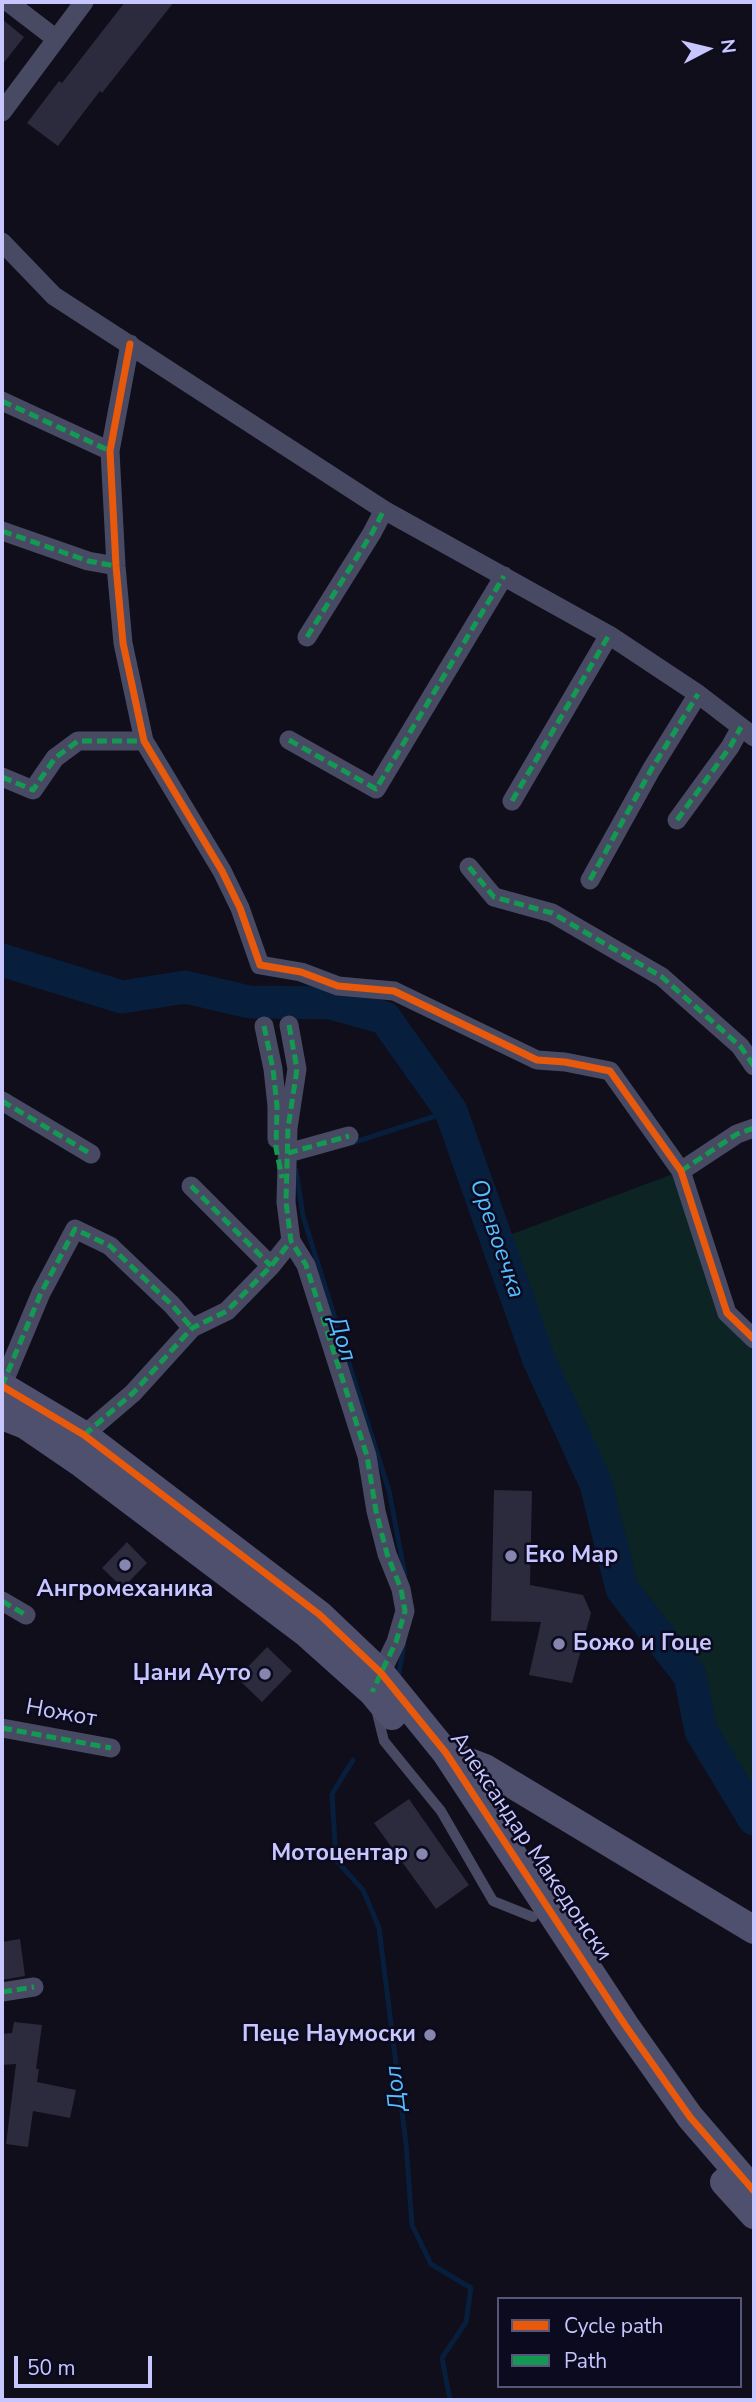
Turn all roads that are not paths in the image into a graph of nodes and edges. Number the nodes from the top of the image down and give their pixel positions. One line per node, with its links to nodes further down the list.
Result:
1 (8, 2): 3 (street)
2 (84, 2): 3 (street)
3 (55, 38): 4 (street)
4 (2, 112)
5 (2, 242): 6 (street)
6 (130, 344): 8 (street); 9 (street)
7 (2, 401): 8 (street)
8 (110, 451): 11 (street)
9 (384, 510): 12 (street); 14 (street)
10 (2, 531): 11 (street)
11 (116, 566): 18 (street)
12 (504, 576): 13 (street); 17 (street)
13 (609, 635): 15 (street); 20 (street)
14 (307, 637)
15 (698, 694): 16 (street); 23 (street)
16 (748, 732): 21 (street)
17 (289, 740)
18 (144, 741): 19 (street); 32 (street)
19 (2, 777)
20 (512, 801)
21 (677, 820)
22 (468, 867): 26 (street)
23 (590, 880)
24 (264, 1026): 34 (street)
25 (289, 1026): 30 (street)
26 (754, 1066)
27 (2, 1101): 31 (street)
28 (754, 1128): 32 (street)
29 (349, 1136): 30 (street)
30 (288, 1153): 34 (street)
31 (91, 1154)
32 (681, 1171): 38 (street)
33 (191, 1186): 36 (street)
34 (286, 1202): 35 (street)
35 (291, 1241): 36 (street); 44 (street)
36 (271, 1266): 37 (street)
37 (192, 1328): 39 (street, Александар Македонски); 41 (street)
38 (754, 1339)
39 (2, 1386): 41 (street, Александар Македонски)
40 (2, 1416): 44 (street, Александар Македонски)
41 (84, 1435): 44 (street, Александар Македонски)
42 (2, 1601): 43 (street)
43 (26, 1615)
44 (377, 1683): 47 (street, Александар Македонски); 48 (lane)
45 (2, 1728): 46 (street, Ножот)
46 (111, 1748)
47 (439, 1759): 48 (street, Александар Македонски); 49 (street, Александар Македонски); 52 (street, Александар Македонски)
48 (533, 1917): 53 (street, Александар Македонски)
49 (754, 1930)
50 (34, 1987): 51 (street)
51 (2, 1992)
52 (754, 2191)
53 (754, 2215)

